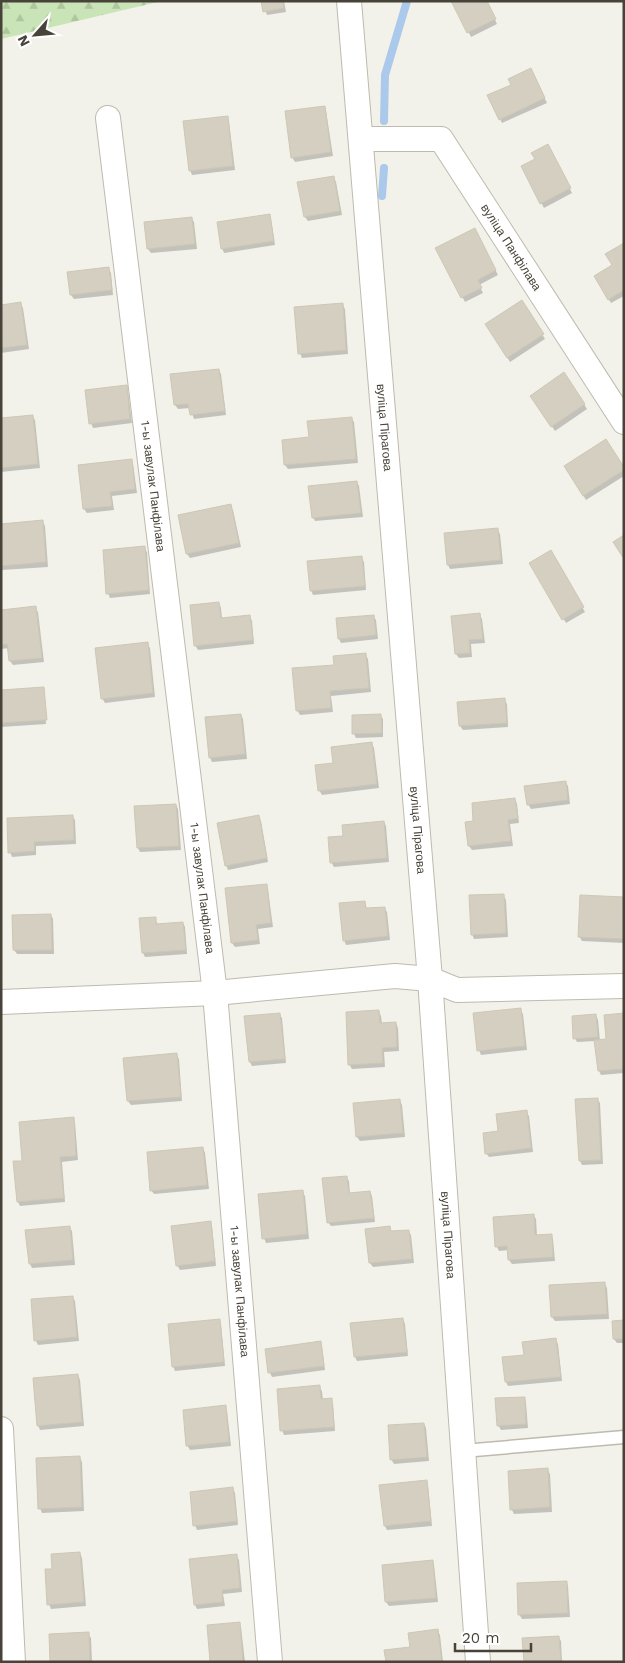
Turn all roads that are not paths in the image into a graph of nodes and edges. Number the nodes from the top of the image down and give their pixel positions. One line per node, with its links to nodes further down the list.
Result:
1 (349, 1): 3 (street, вуліца Пірагова)
2 (108, 118): 7 (street, 1-ы завулак Панфілава)
3 (361, 139): 4 (street, вуліца Панфілава); 5 (street, вуліца Пірагова)
4 (624, 422)
5 (430, 979): 6 (street); 7 (street); 11 (street, вуліца Пірагова)
6 (624, 986)
7 (215, 993): 8 (street); 13 (street, 1-ы завулак Панфілава)
8 (1, 1002)
9 (1, 1429): 12 (street)
10 (624, 1437): 11 (lane)
11 (463, 1451): 14 (street, вуліца Пірагова)
12 (13, 1662)
13 (270, 1662)
14 (478, 1662)

